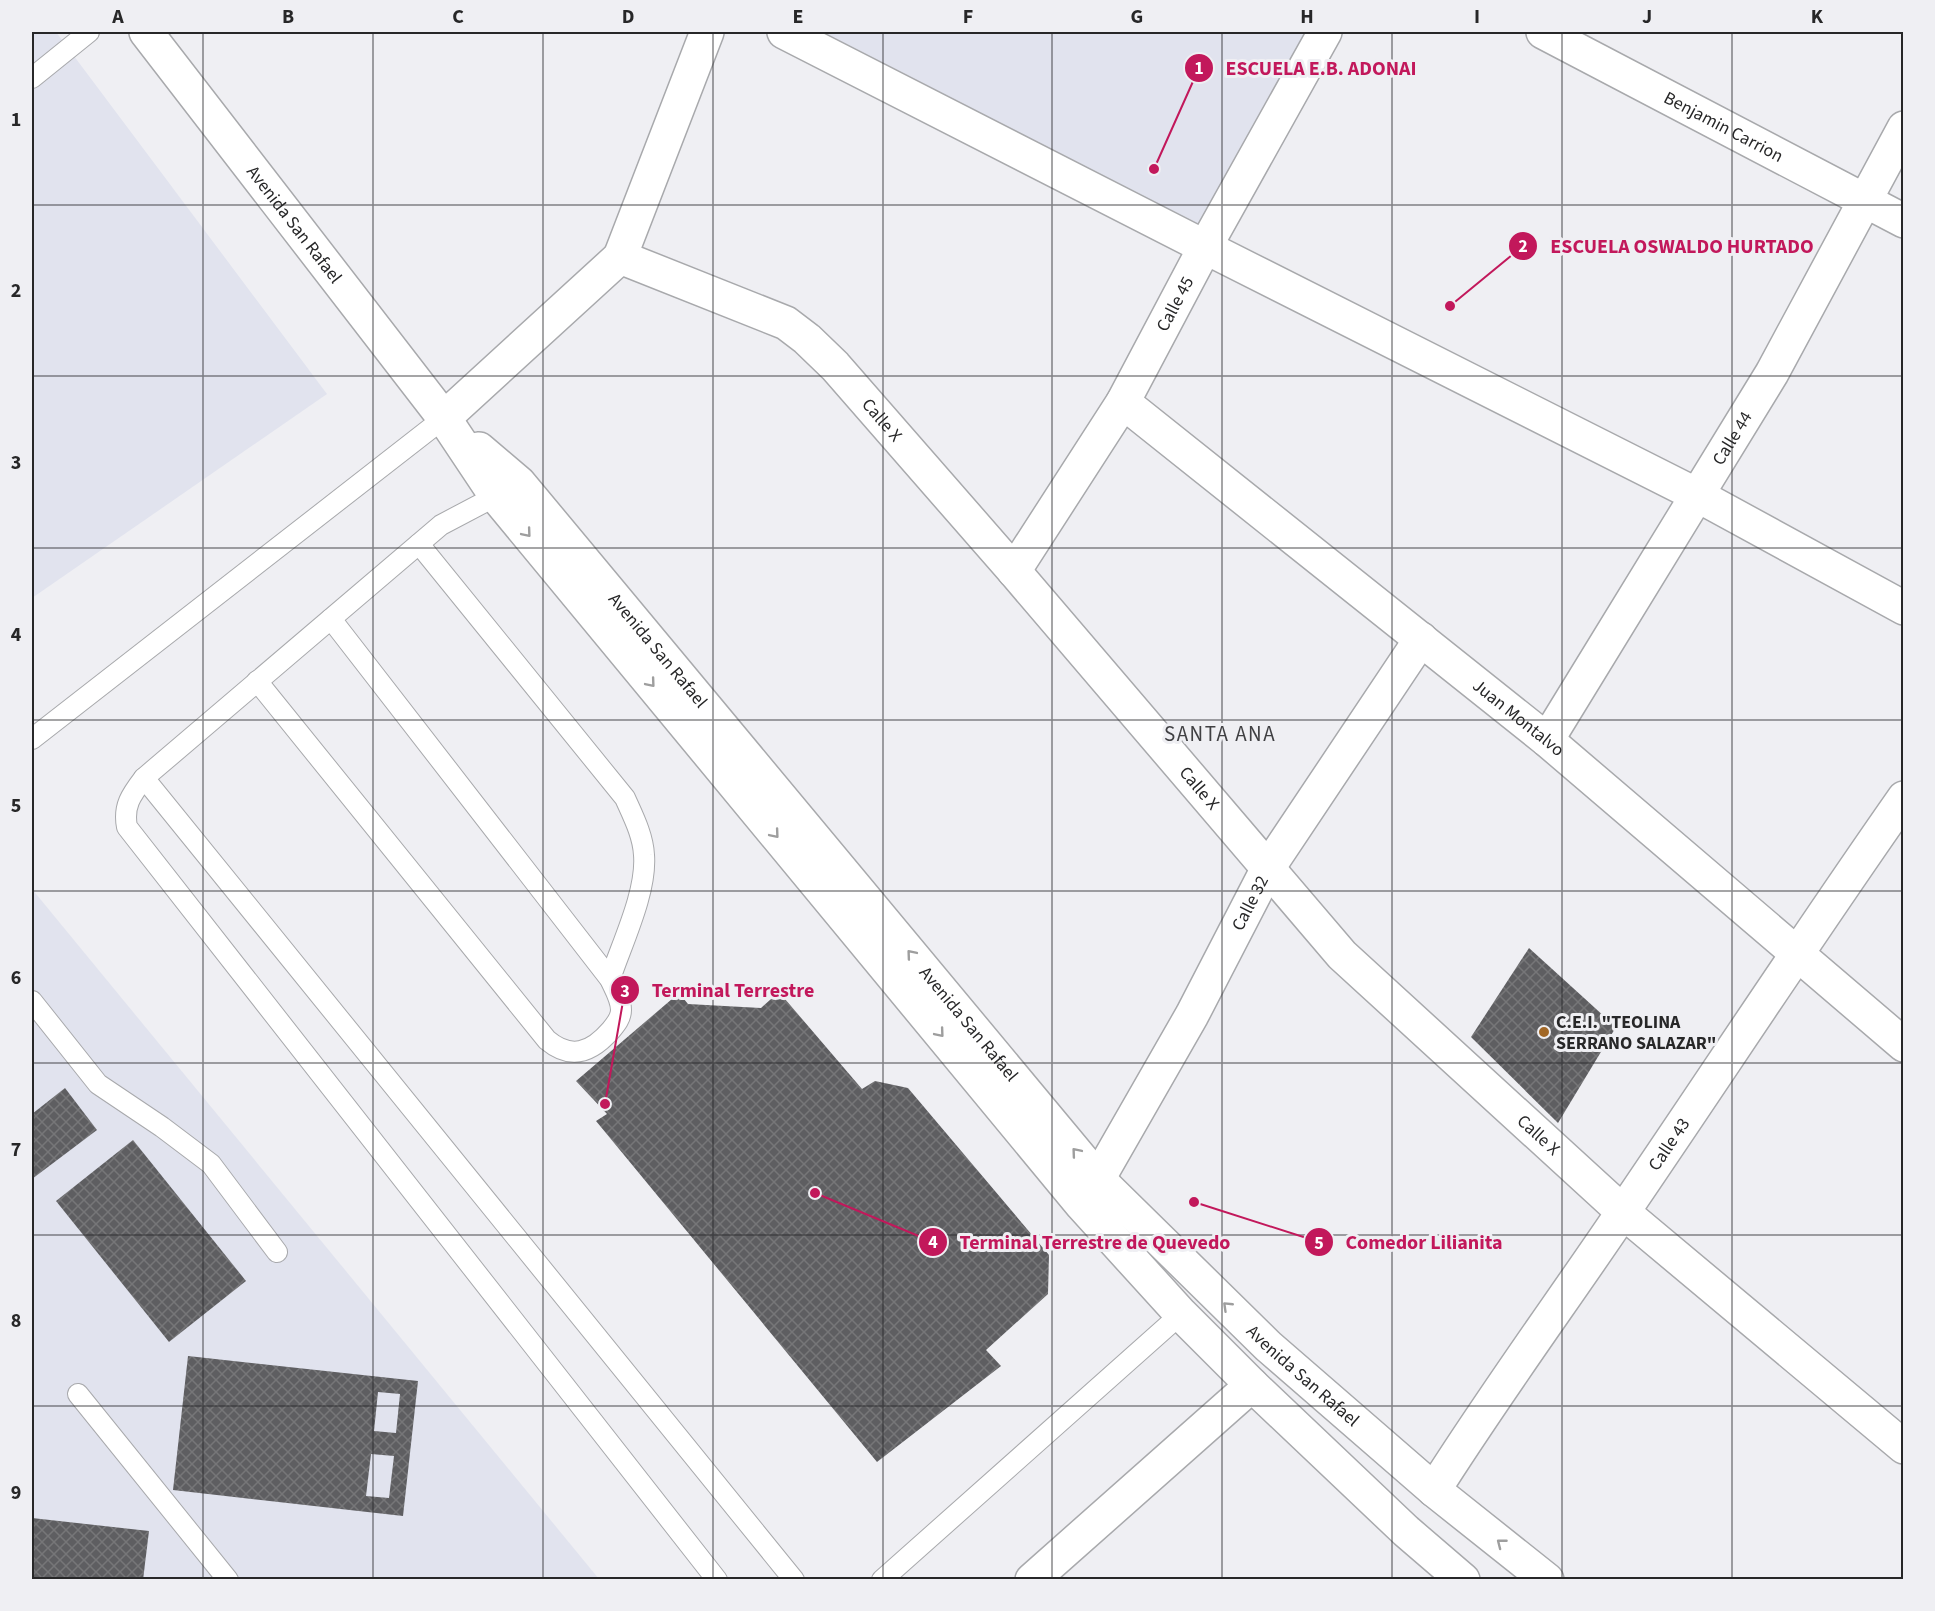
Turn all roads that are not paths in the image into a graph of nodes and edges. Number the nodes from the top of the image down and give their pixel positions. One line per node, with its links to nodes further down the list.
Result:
1 (89, 32): 7 (lane)
2 (146, 32): 14 (street, Avenida San Rafael)
3 (707, 32): 12 (street)
4 (784, 32): 11 (street)
5 (1325, 32): 11 (street, Calle 45)
6 (1543, 32): 9 (street, Benjamin Carrion)
7 (32, 78)
8 (1904, 128): 9 (street, Calle 44)
9 (1864, 201): 10 (street, Benjamin Carrion); 15 (street, Calle 44)
10 (1904, 220)
11 (1205, 247): 13 (street, Calle 45); 15 (street)
12 (620, 257): 14 (street); 18 (street, Calle X)
13 (1123, 402): 18 (street, Calle 45); 21 (street, Juan Montalvo)
14 (444, 418): 16 (street, Avenida San Rafael); 23 (lane); 32 (street, Avenida San Rafael, one-way to 14)
15 (1697, 495): 19 (street); 24 (street, Calle 44)
16 (496, 496): 17 (lane); 35 (street, Avenida San Rafael, one-way to 35)
17 (419, 544): 20 (lane); 29 (lane)
18 (1014, 571): 27 (street, Calle X)
19 (1904, 608)
20 (331, 619): 22 (lane); 29 (lane)
21 (1420, 639): 24 (street, Juan Montalvo); 27 (street, Calle 32)
22 (257, 681): 25 (lane); 29 (lane)
23 (32, 739)
24 (1548, 740): 28 (street, Juan Montalvo)
25 (144, 778): 41 (lane); 42 (lane)
26 (1904, 798): 28 (street, Calle 43)
27 (1268, 868): 32 (street, Calle 32); 33 (street, Calle X)
28 (1796, 953): 31 (street, Juan Montalvo); 33 (street, Calle 43)
29 (610, 979)
30 (32, 1001): 34 (lane)
31 (1904, 1045)
32 (1098, 1179): 39 (street, Avenida San Rafael, one-way to 32)
33 (1623, 1212): 38 (street, Calle X); 39 (street, Calle 43)
34 (277, 1252)
35 (1181, 1314): 36 (street, Avenida San Rafael); 43 (lane)
36 (1252, 1385): 44 (street); 45 (street, Avenida San Rafael)
37 (78, 1395): 40 (lane)
38 (1904, 1447)
39 (1434, 1490): 46 (street, Avenida San Rafael, one-way to 39)
40 (228, 1580)
41 (717, 1580)
42 (794, 1580)
43 (882, 1580)
44 (1032, 1580)
45 (1463, 1580)
46 (1547, 1580)

